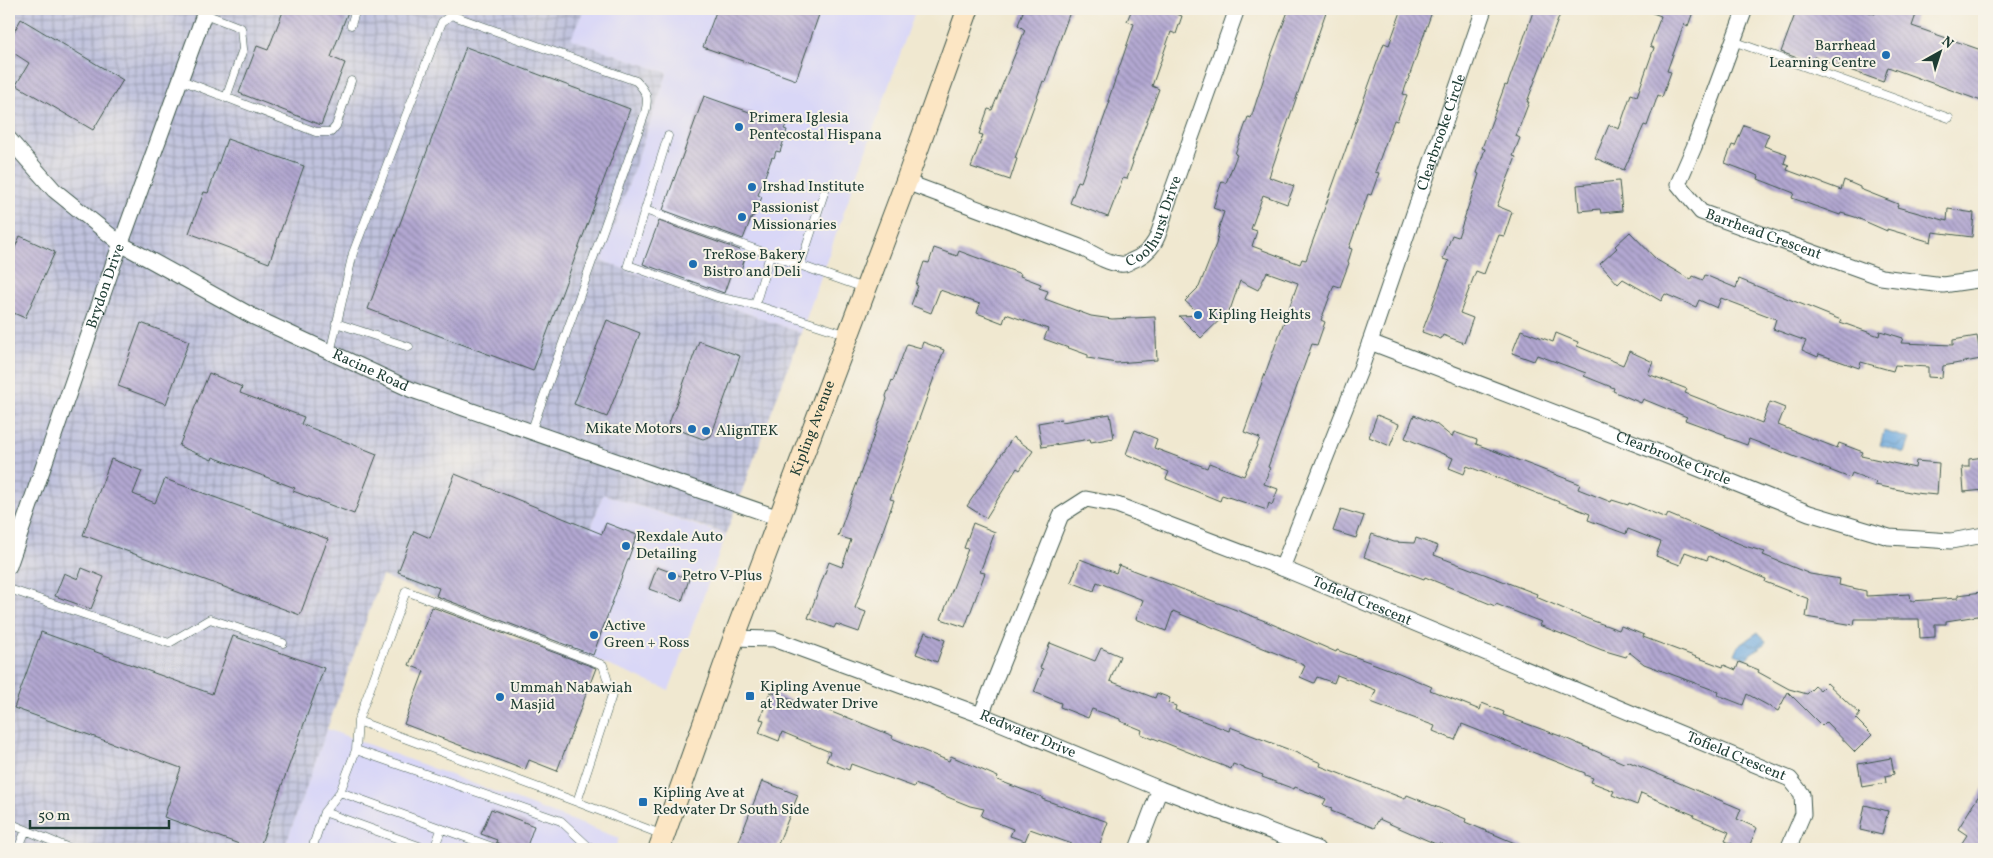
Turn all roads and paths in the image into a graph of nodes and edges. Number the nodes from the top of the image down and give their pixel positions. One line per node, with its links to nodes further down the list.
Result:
1 (356, 9): 7 (lane)
2 (968, 9): 15 (main road, Kipling Avenue)
3 (1237, 9): 15 (street, Coolhurst Drive)
4 (1484, 9): 26 (street, Clearbrooke Circle)
5 (1745, 9): 8 (street, Barrhead Crescent)
6 (205, 11): 9 (street, Brydon Drive); 11 (lane)
7 (351, 25)
8 (1733, 41): 12 (lane); 21 (street, Barrhead Crescent)
9 (181, 80): 11 (lane); 18 (street, Brydon Drive)
10 (351, 81): 11 (lane)
11 (226, 98)
12 (1949, 118)
13 (668, 136): 17 (lane)
14 (9, 139): 18 (street, Racine Road)
15 (906, 182): 22 (main road, Kipling Avenue)
16 (825, 190): 20 (lane)
17 (645, 210): 19 (lane); 23 (lane)
18 (121, 244): 28 (street, Racine Road); 32 (street, Brydon Drive)
19 (770, 255): 20 (lane); 23 (lane)
20 (800, 266): 22 (lane)
21 (1984, 279)
22 (866, 288): 25 (main road, Kipling Avenue)
23 (755, 305): 25 (lane)
24 (336, 323): 27 (lane); 28 (lane); 29 (lane)
25 (848, 335): 30 (main road, Kipling Avenue)
26 (1370, 342): 31 (street, Clearbrooke Circle); 33 (street, Clearbrooke Circle)
27 (409, 347)
28 (330, 353): 29 (street, Racine Road)
29 (531, 432): 30 (street, Racine Road)
30 (779, 518): 35 (main road, Kipling Avenue)
31 (1984, 535)
32 (9, 566)
33 (1282, 568): 37 (street, Tofield Crescent); 57 (street, Tofield Crescent)
34 (9, 589): 36 (lane)
35 (734, 638): 37 (street, Redwater Drive); 47 (main road, Kipling Avenue)
36 (283, 643)
37 (981, 715): 40 (street, Redwater Drive)
38 (358, 721): 39 (lane); 42 (lane); 42 (lane)
39 (356, 750): 41 (lane); 54 (lane)
40 (1160, 789): 55 (street); 56 (street, Redwater Drive)
41 (340, 792): 43 (lane); 46 (lane)
42 (577, 802): 47 (lane)
43 (324, 812): 50 (lane); 51 (lane)
44 (9, 823): 45 (lane)
45 (26, 830): 48 (lane); 49 (lane)
46 (441, 830): 52 (lane); 53 (lane)
47 (662, 842)
48 (18, 849)
49 (71, 849)
50 (312, 849)
51 (427, 849)
52 (434, 849)
53 (498, 849)
54 (591, 849)
55 (1137, 849)
56 (1317, 849)
57 (1788, 849)

